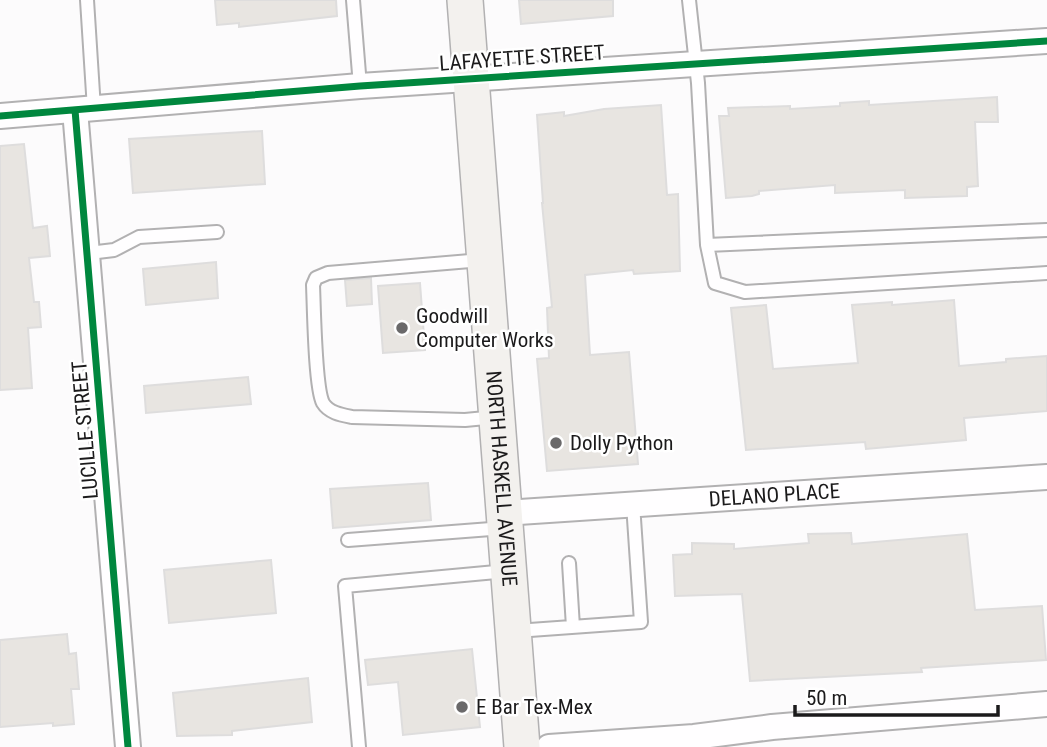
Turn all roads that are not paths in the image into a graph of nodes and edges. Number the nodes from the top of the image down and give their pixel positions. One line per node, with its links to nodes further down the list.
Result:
1 (87, 0): 9 (lane)
2 (353, 0): 8 (lane)
3 (465, 0): 7 (main road, NORTH HASKELL AVENUE)
4 (688, 0): 6 (lane)
5 (1047, 41): 6 (street, LAFAYETTE STREET)
6 (696, 64): 7 (street, LAFAYETTE STREET); 13 (lane)
7 (471, 79): 8 (street, LAFAYETTE STREET); 15 (main road, NORTH HASKELL AVENUE)
8 (360, 86): 9 (street, LAFAYETTE STREET)
9 (85, 110): 10 (street, LAFAYETTE STREET); 14 (street, LUCILLE STREET)
10 (0, 116)
11 (1047, 230): 13 (lane)
12 (217, 232): 14 (lane)
13 (707, 245): 16 (lane)
14 (89, 253): 29 (street, LUCILLE STREET)
15 (485, 260): 17 (main road, NORTH HASKELL AVENUE); 17 (lane)
16 (1047, 273)
17 (497, 417): 20 (main road, NORTH HASKELL AVENUE)
18 (1047, 477): 19 (street, DELANO PLACE)
19 (633, 504): 20 (street, DELANO PLACE); 24 (lane)
20 (504, 521): 21 (lane); 23 (main road, NORTH HASKELL AVENUE)
21 (348, 540)
22 (569, 563): 24 (lane)
23 (508, 571): 25 (main road, NORTH HASKELL AVENUE); 30 (lane)
24 (573, 627): 25 (lane)
25 (512, 632): 31 (main road, NORTH HASKELL AVENUE)
26 (1047, 704): 27 (street)
27 (773, 737): 28 (street)
28 (695, 742): 32 (street)
29 (128, 747)
30 (359, 747)
31 (522, 747)
32 (549, 747)

